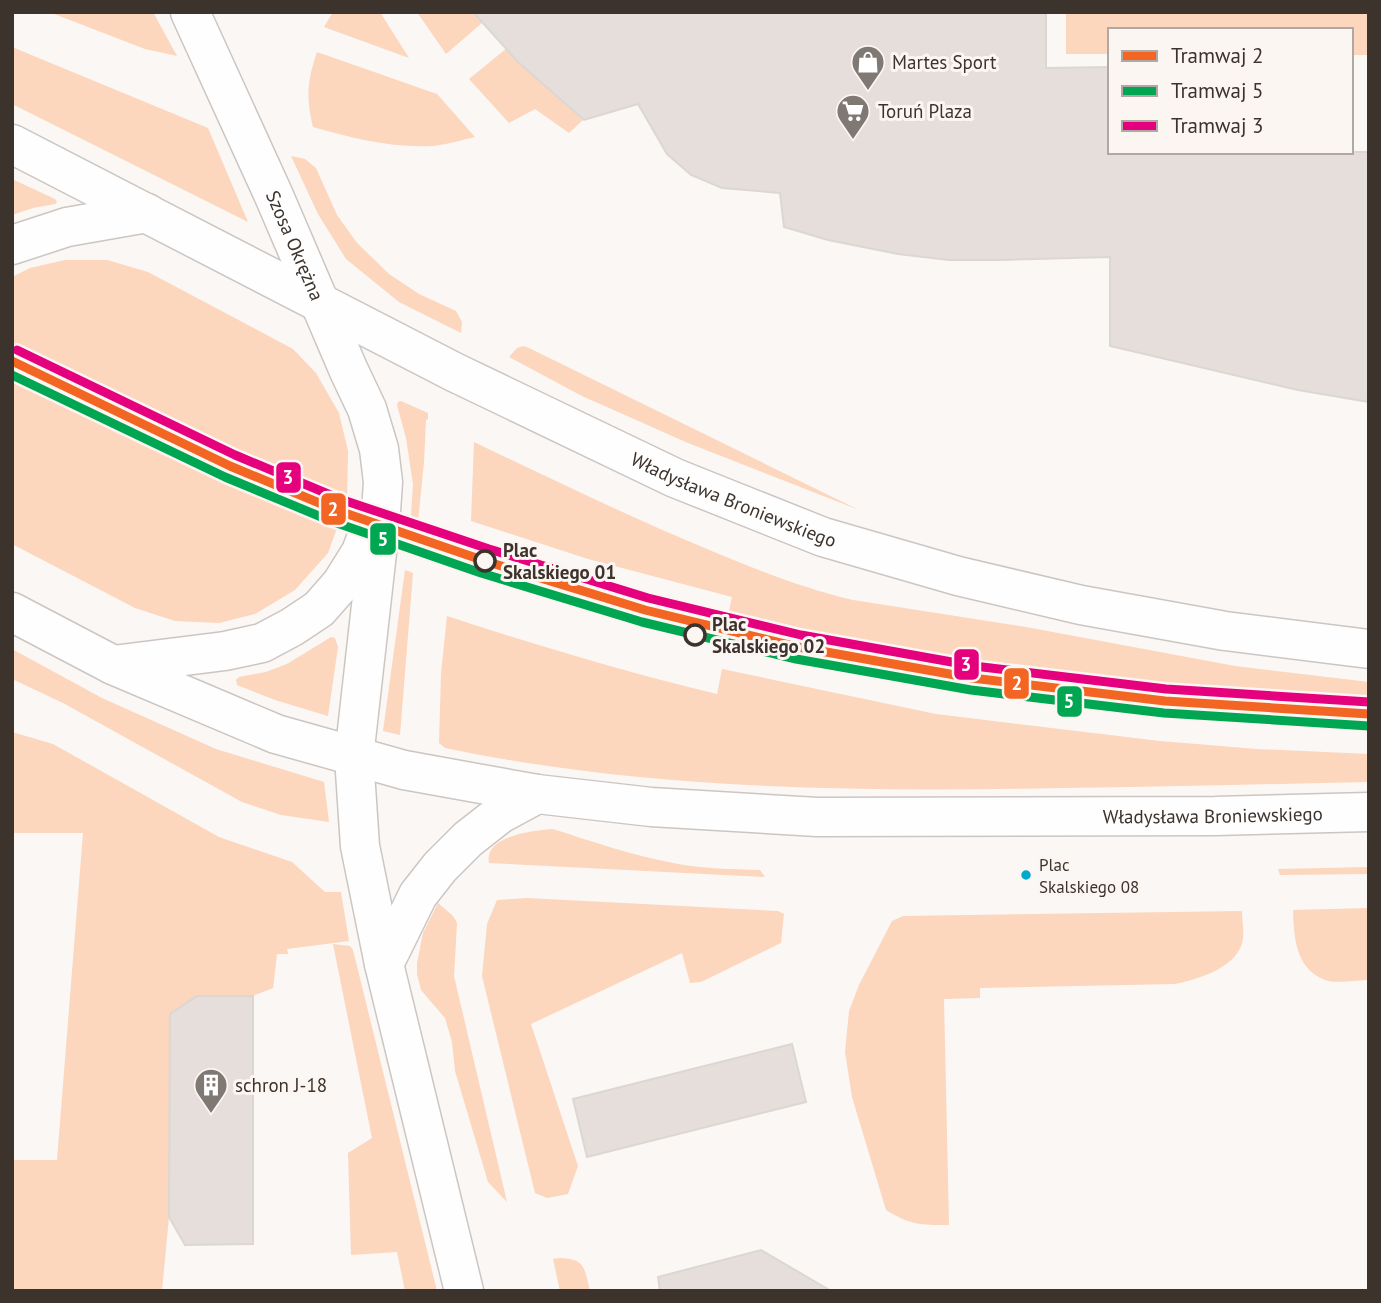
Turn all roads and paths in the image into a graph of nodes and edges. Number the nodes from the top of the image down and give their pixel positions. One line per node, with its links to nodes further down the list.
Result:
1 (190, 12): 5 (main road, Szosa Okrężna)
2 (12, 144): 3 (main road, Władysława Broniewskiego)
3 (147, 213): 4 (main road); 5 (main road, Władysława Broniewskiego)
4 (12, 245)
5 (321, 303): 6 (main road, Szosa Okrężna); 8 (main road, Władysława Broniewskiego)
6 (383, 482): 9 (main road, Szosa Okrężna); 10 (main road, Szosa Okrężna)
7 (12, 612): 9 (main road, Władysława Broniewskiego)
8 (1369, 649)
9 (113, 665): 10 (main road, Władysława Broniewskiego)
10 (354, 757): 11 (main road, Władysława Broniewskiego); 13 (main road, Szosa Okrężna)
11 (537, 794): 12 (main road, Władysława Broniewskiego); 13 (main road)
12 (1369, 812)
13 (384, 964): 14 (main road, Szosa Okrężna)
14 (464, 1291)

